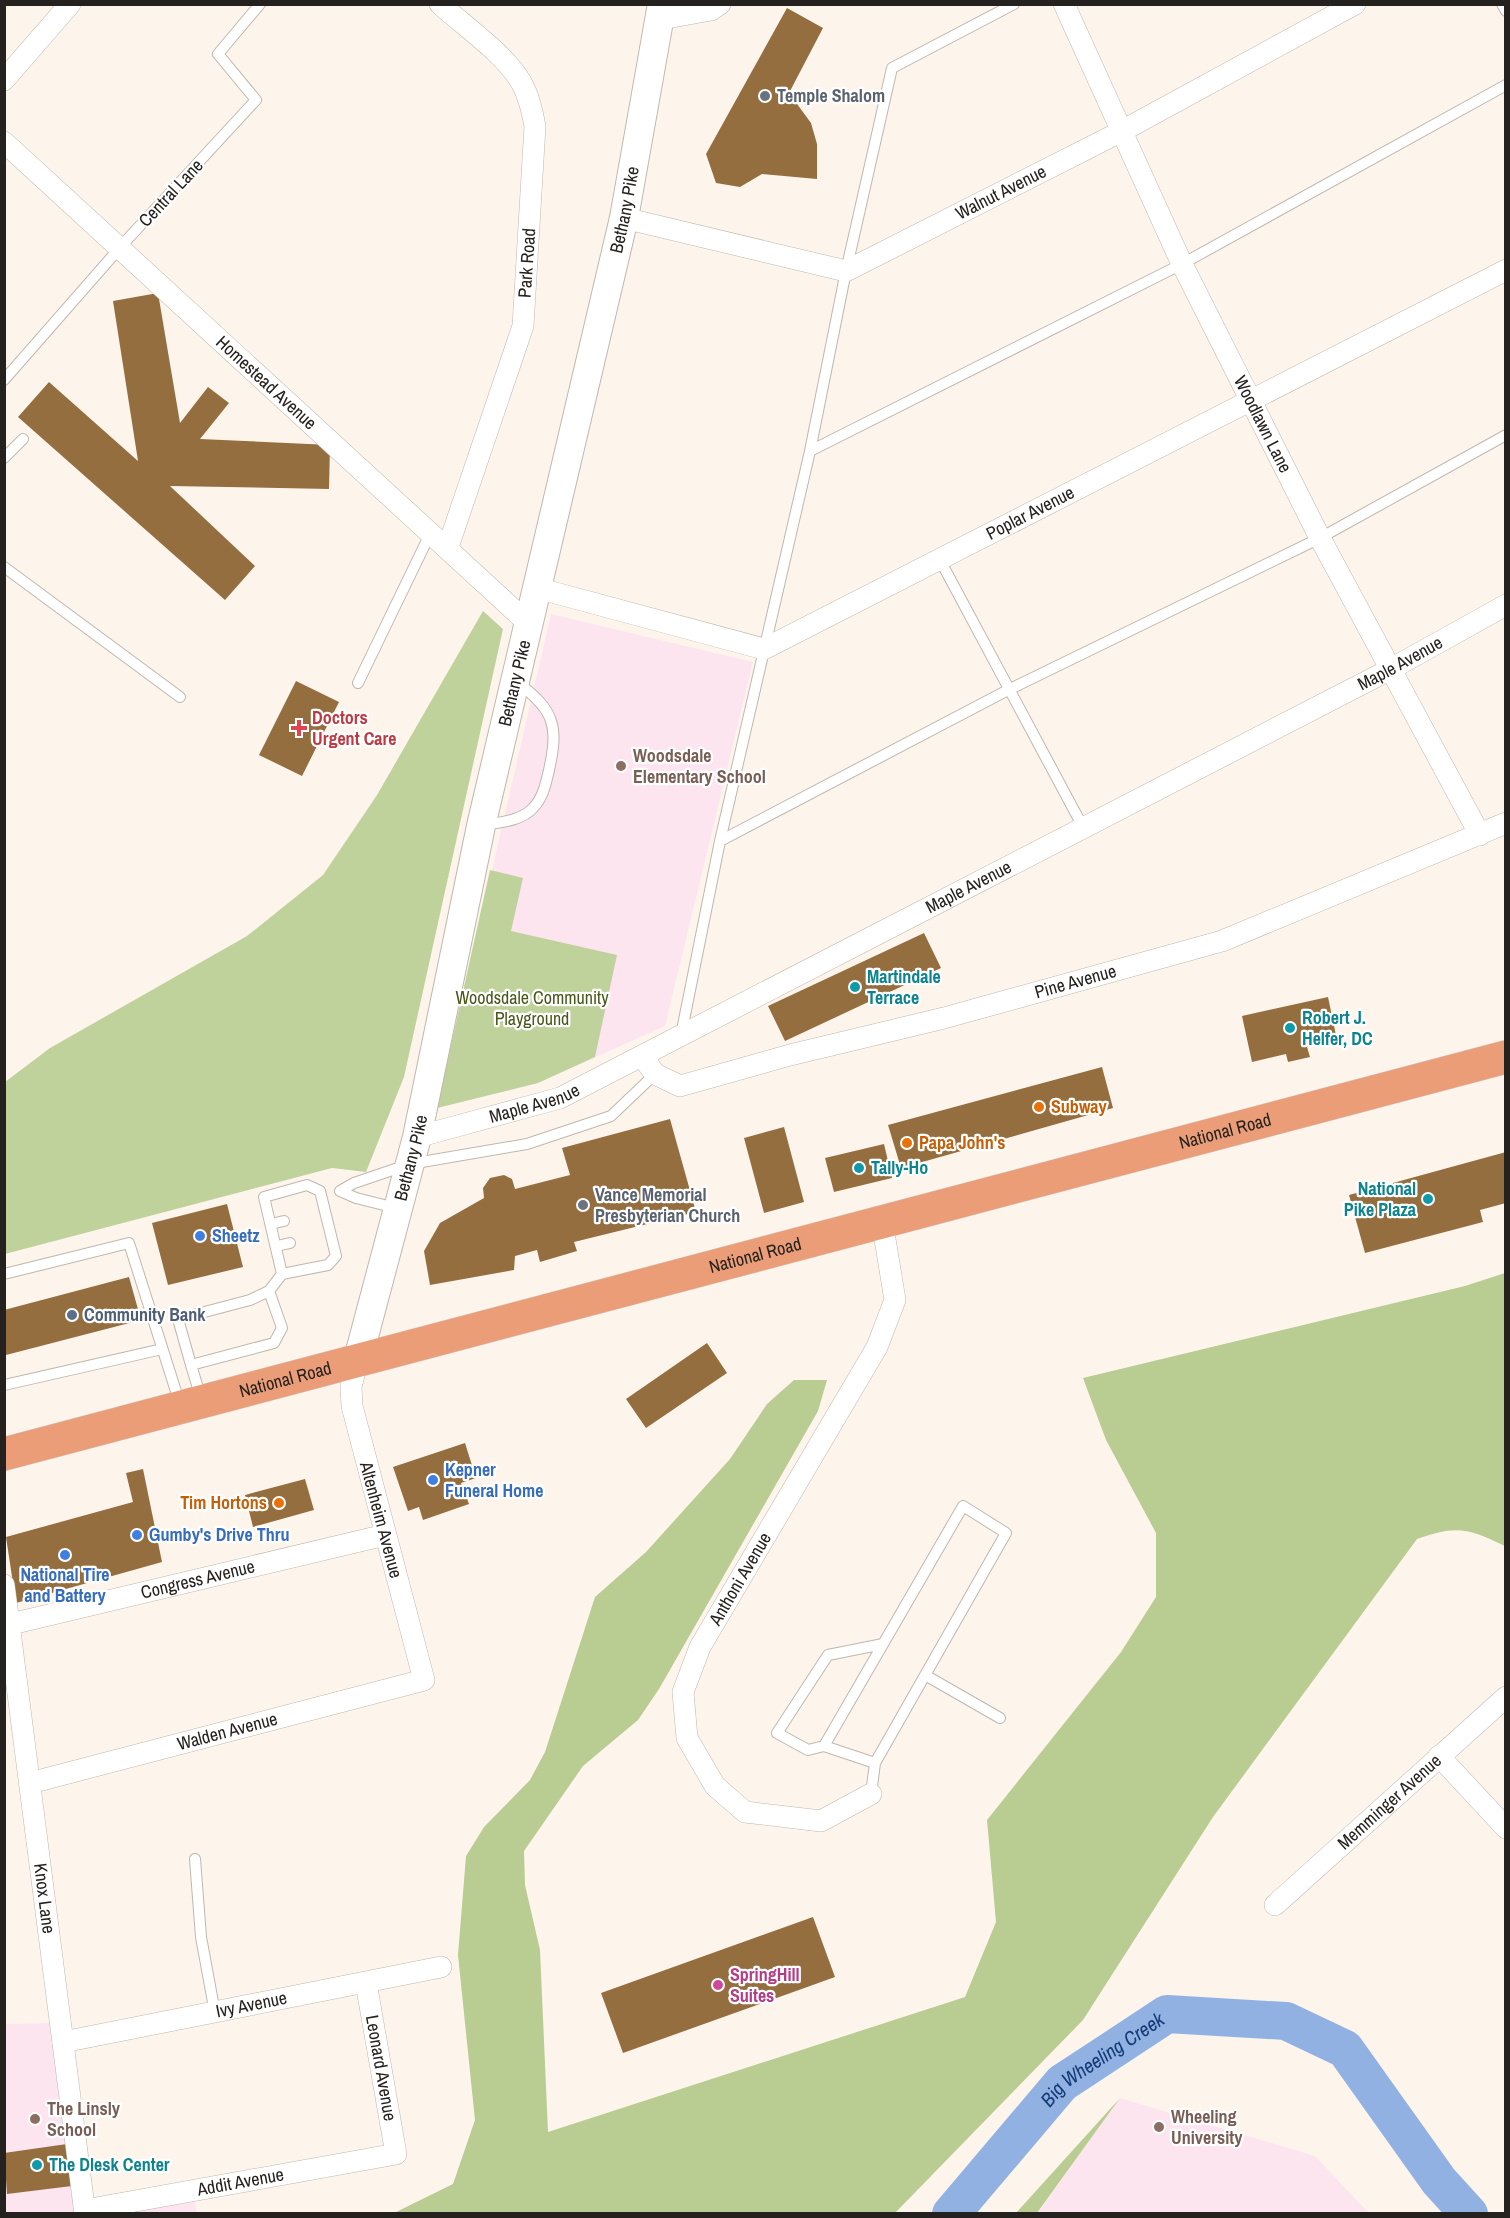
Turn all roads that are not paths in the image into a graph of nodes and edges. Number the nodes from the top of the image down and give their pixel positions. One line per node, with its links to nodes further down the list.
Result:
1 (70, 4): 11 (street)
2 (260, 4): 16 (lane, Central Lane)
3 (440, 4): 28 (street, Park Road)
4 (1014, 4): 19 (lane)
5 (1064, 4): 13 (street, Woodlawn Lane)
6 (1355, 4): 13 (street, Walnut Avenue)
7 (1502, 4): 9 (lane)
8 (714, 6): 10 (street)
9 (1506, 11)
10 (662, 12): 15 (main road, Bethany Pike)
11 (4, 80)
12 (1506, 85): 17 (lane)
13 (1122, 131): 17 (street, Woodlawn Lane); 19 (street, Walnut Avenue)
14 (4, 142): 16 (street, Homestead Avenue)
15 (624, 218): 19 (street); 31 (main road, Bethany Pike)
16 (120, 248): 20 (lane, Central Lane); 26 (street, Homestead Avenue)
17 (1182, 264): 21 (street, Woodlawn Lane); 24 (lane)
18 (1506, 270): 21 (street, Poplar Avenue)
19 (846, 271): 24 (lane)
20 (4, 380)
21 (1252, 399): 27 (street, Woodlawn Lane); 29 (street, Poplar Avenue)
22 (1506, 435): 27 (lane)
23 (23, 439): 25 (lane)
24 (810, 451): 34 (lane)
25 (4, 458)
26 (431, 532): 28 (street, Homestead Avenue); 37 (lane)
27 (1320, 538): 35 (street, Woodlawn Lane); 38 (lane)
28 (448, 548): 33 (street, Homestead Avenue)
29 (940, 560): 34 (street, Poplar Avenue); 38 (lane)
30 (4, 567): 39 (lane)
31 (537, 588): 33 (main road, Bethany Pike); 34 (street)
32 (1506, 605): 35 (street, Maple Avenue)
33 (528, 623): 36 (main road, Bethany Pike)
34 (764, 649): 44 (lane)
35 (1389, 670): 42 (street, Maple Avenue); 43 (street, Woodlawn Lane)
36 (514, 681): 41 (main road, Bethany Pike); 41 (lane)
37 (358, 683)
38 (1008, 690): 42 (lane); 44 (lane)
39 (180, 697)
40 (1506, 824): 43 (street, Pine Avenue)
41 (481, 826): 49 (main road, Bethany Pike)
42 (1083, 827): 45 (street, Maple Avenue)
43 (1480, 835): 48 (street, Pine Avenue)
44 (720, 841): 45 (lane)
45 (681, 1036): 46 (street, Maple Avenue)
46 (642, 1056): 48 (street, Pine Avenue); 49 (street, Maple Avenue)
47 (1506, 1057): 57 (main road, National Road)
48 (656, 1074): 50 (lane)
49 (417, 1137): 50 (main road, Bethany Pike)
50 (410, 1164): 52 (lane); 53 (main road, Bethany Pike)
51 (320, 1191): 52 (lane); 54 (lane); 58 (lane)
52 (340, 1191): 53 (lane)
53 (398, 1209): 65 (main road, Bethany Pike)
54 (325, 1211): 55 (lane); 62 (lane)
55 (313, 1214)
56 (284, 1221): 58 (lane)
57 (882, 1221): 65 (main road, National Road); 82 (street, Anthoni Avenue)
58 (271, 1224): 60 (lane)
59 (290, 1243): 60 (lane)
60 (278, 1246): 62 (lane)
61 (4, 1274): 64 (lane)
62 (282, 1274): 63 (lane)
63 (269, 1291): 66 (lane); 66 (lane)
64 (162, 1349): 67 (lane); 68 (lane)
65 (358, 1359): 68 (main road, National Road); 70 (street, Altenheim Avenue)
66 (191, 1365): 68 (lane)
67 (4, 1385)
68 (191, 1404): 69 (main road, National Road)
69 (4, 1454)
70 (385, 1535): 72 (street, Congress Avenue); 75 (street, Altenheim Avenue)
71 (4, 1585): 72 (street, Knox Lane)
72 (11, 1624): 81 (street, Knox Lane)
73 (882, 1644): 74 (lane); 78 (lane); 78 (lane)
74 (925, 1675): 77 (lane); 80 (lane)
75 (424, 1680): 81 (street, Walden Avenue)
76 (1506, 1697): 79 (street, Memminger Avenue)
77 (1000, 1718)
78 (824, 1746): 80 (lane)
79 (1439, 1756): 83 (street); 85 (street, Memminger Avenue)
80 (875, 1763): 82 (lane)
81 (30, 1783): 89 (street, Knox Lane)
82 (871, 1794)
83 (1506, 1828)
84 (195, 1859): 88 (lane)
85 (1275, 1905)
86 (441, 1967): 87 (street, Ivy Avenue)
87 (366, 1983): 88 (street, Ivy Avenue); 90 (street, Leonard Avenue)
88 (215, 2013): 89 (street, Ivy Avenue)
89 (63, 2042): 91 (street, Knox Lane)
90 (396, 2154): 91 (street, Addit Avenue)
91 (85, 2212)

